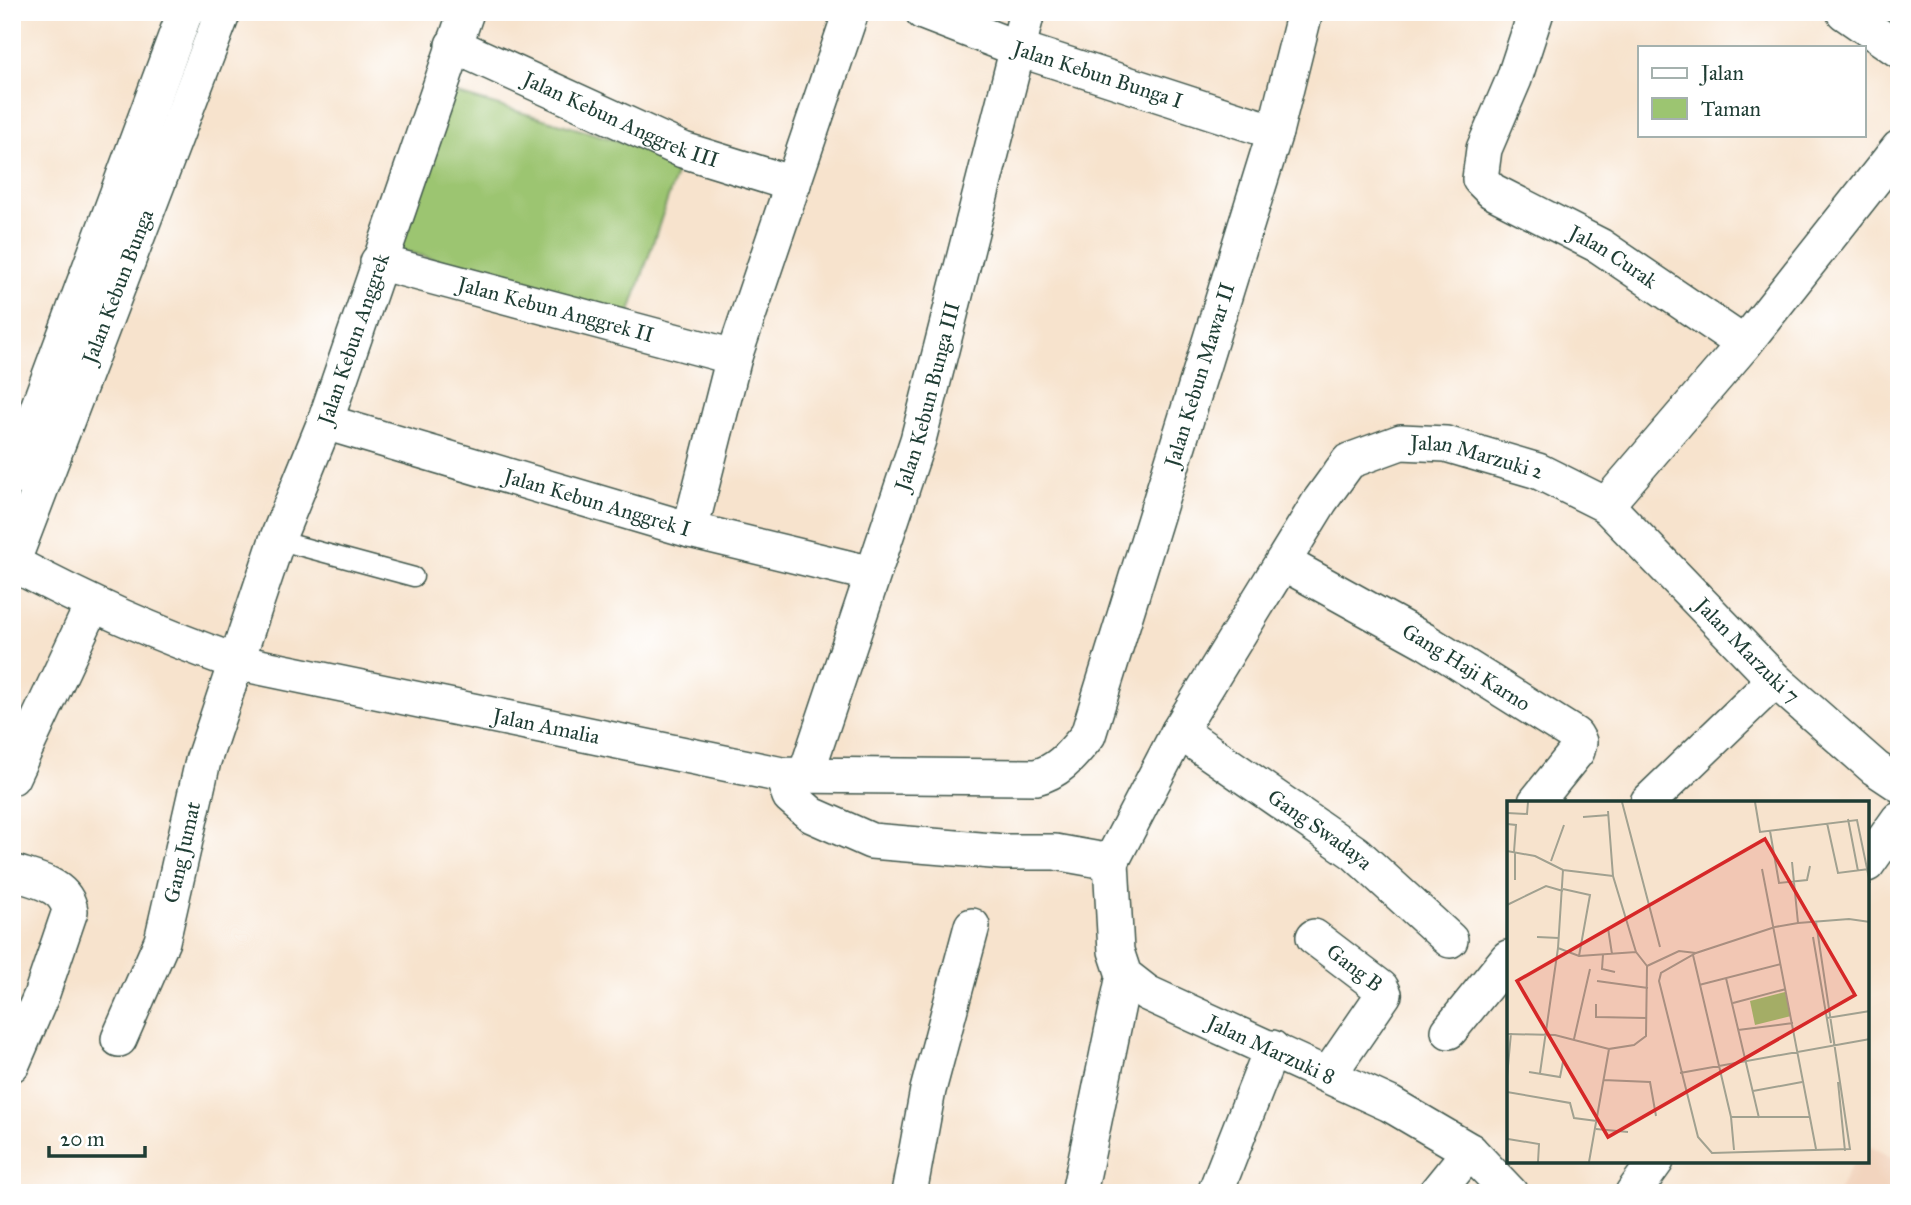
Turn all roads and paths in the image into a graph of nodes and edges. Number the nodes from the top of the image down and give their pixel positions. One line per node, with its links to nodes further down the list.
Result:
1 (185, 12): 17 (street, Jalan Kebun Bunga)
2 (223, 12): 17 (street, Jalan Kebun Bunga)
3 (466, 12): 10 (street, Jalan Kebun Anggrek)
4 (851, 12): 15 (street)
5 (923, 12): 11 (street, Jalan Kebun Bunga I)
6 (1027, 12): 11 (street, Jalan Kebun Bunga III)
7 (1305, 12): 13 (street, Jalan Kebun Mawar II)
8 (1536, 12): 18 (street, Jalan Curak)
9 (1844, 12): 12 (street)
10 (453, 45): 15 (street, Jalan Kebun Anggrek III); 16 (street, Jalan Kebun Anggrek)
11 (1016, 48): 13 (street, Jalan Kebun Bunga I); 27 (street, Jalan Kebun Bunga III)
12 (1899, 50)
13 (1275, 132): 33 (street, Jalan Kebun Mawar II)
14 (1899, 148): 18 (street)
15 (793, 184): 19 (street)
16 (379, 262): 19 (street, Jalan Kebun Anggrek II); 20 (street, Jalan Kebun Anggrek)
17 (87, 324): 21 (street, Jalan Kebun Bunga); 26 (street, Jalan Kebun Bunga)
18 (1744, 344): 22 (street)
19 (734, 357): 23 (street)
20 (325, 422): 23 (street, Jalan Kebun Anggrek I); 24 (street, Jalan Kebun Anggrek)
21 (12, 478)
22 (1606, 505): 25 (street, Jalan Marzuki 2); 31 (street, Jalan Marzuki 7)
23 (690, 530): 27 (street, Jalan Kebun Anggrek I)
24 (277, 540): 28 (lane); 30 (street, Jalan Kebun Anggrek)
25 (1284, 562): 32 (street, Jalan Marzuki 2); 37 (street, Gang Haji Karno)
26 (12, 563): 29 (street, Jalan Amalia)
27 (872, 574): 34 (street, Jalan Kebun Bunga III)
28 (414, 577)
29 (92, 606): 30 (street, Jalan Amalia); 35 (street)
30 (236, 662): 34 (street, Jalan Amalia); 49 (street, Gang Jumat)
31 (1775, 680): 36 (street, Jalan Marzuki 7); 38 (street)
32 (1179, 731): 40 (street, Jalan Marzuki 2); 45 (street, Gang Swadaya)
33 (1088, 736): 34 (street, Jalan Amalia)
34 (794, 775): 40 (street)
35 (12, 777)
36 (1899, 784)
37 (1538, 801)
38 (1650, 801)
39 (1899, 819): 41 (street)
40 (1083, 857): 47 (street)
41 (1869, 860)
42 (12, 872): 51 (street)
43 (972, 926): 55 (street)
44 (1314, 936): 52 (street, Gang B)
45 (1450, 940)
46 (1507, 959): 48 (street)
47 (1124, 975): 50 (street, Jalan Marzuki 8); 56 (street)
48 (1449, 1031)
49 (119, 1039)
50 (1272, 1048): 52 (street, Jalan Marzuki 8); 57 (street)
51 (12, 1064)
52 (1329, 1074): 53 (street, Jalan Marzuki 8)
53 (1470, 1151): 58 (street); 59 (street, Jalan Marzuki 8)
54 (1655, 1163): 60 (street)
55 (909, 1193)
56 (1079, 1193)
57 (1214, 1193)
58 (1436, 1193)
59 (1510, 1193)
60 (1633, 1193)

